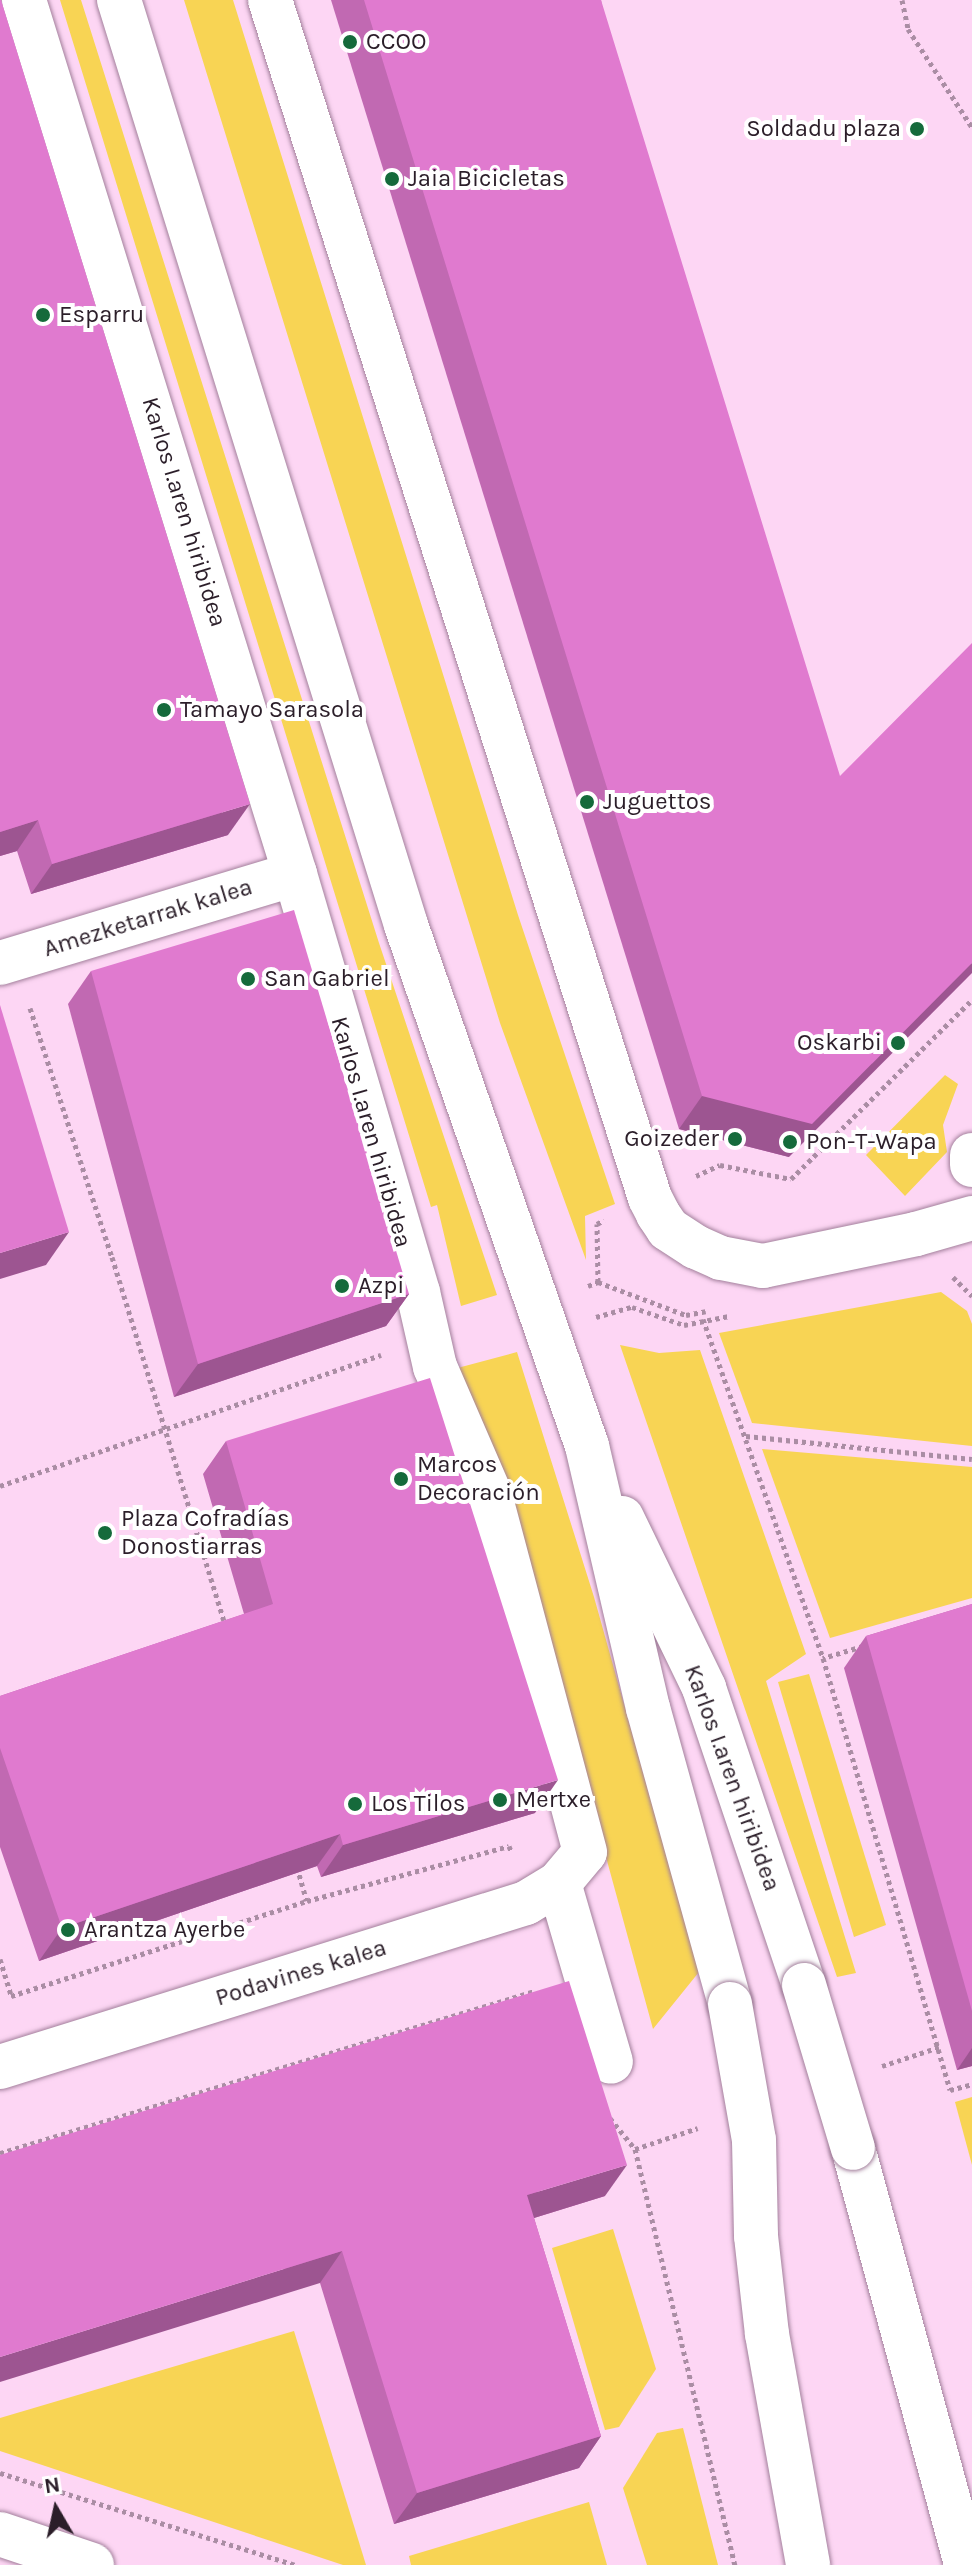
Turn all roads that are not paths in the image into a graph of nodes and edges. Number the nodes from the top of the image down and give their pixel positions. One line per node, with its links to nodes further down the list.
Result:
1 (24, 0): 4 (main road, Karlos I.aren hiribidea)
2 (119, 0): 9 (main road, Karlos I.aren hiribidea)
3 (270, 0): 8 (main road)
4 (295, 874): 5 (main road, Amezketarrak kalea); 10 (main road, Karlos I.aren hiribidea)
5 (0, 963)
6 (972, 1155): 7 (main road)
7 (972, 1165)
8 (972, 1218)
9 (587, 1446): 15 (main road, Karlos I.aren hiribidea, bridge); 16 (main road, Karlos I.aren hiribidea, bridge)
10 (557, 1879): 11 (main road, Karlos I.aren hiribidea); 12 (main road, Podavines kalea)
11 (611, 2062)
12 (0, 2067)
13 (0, 2534): 14 (main road)
14 (92, 2565)
15 (808, 2565)
16 (966, 2565)

